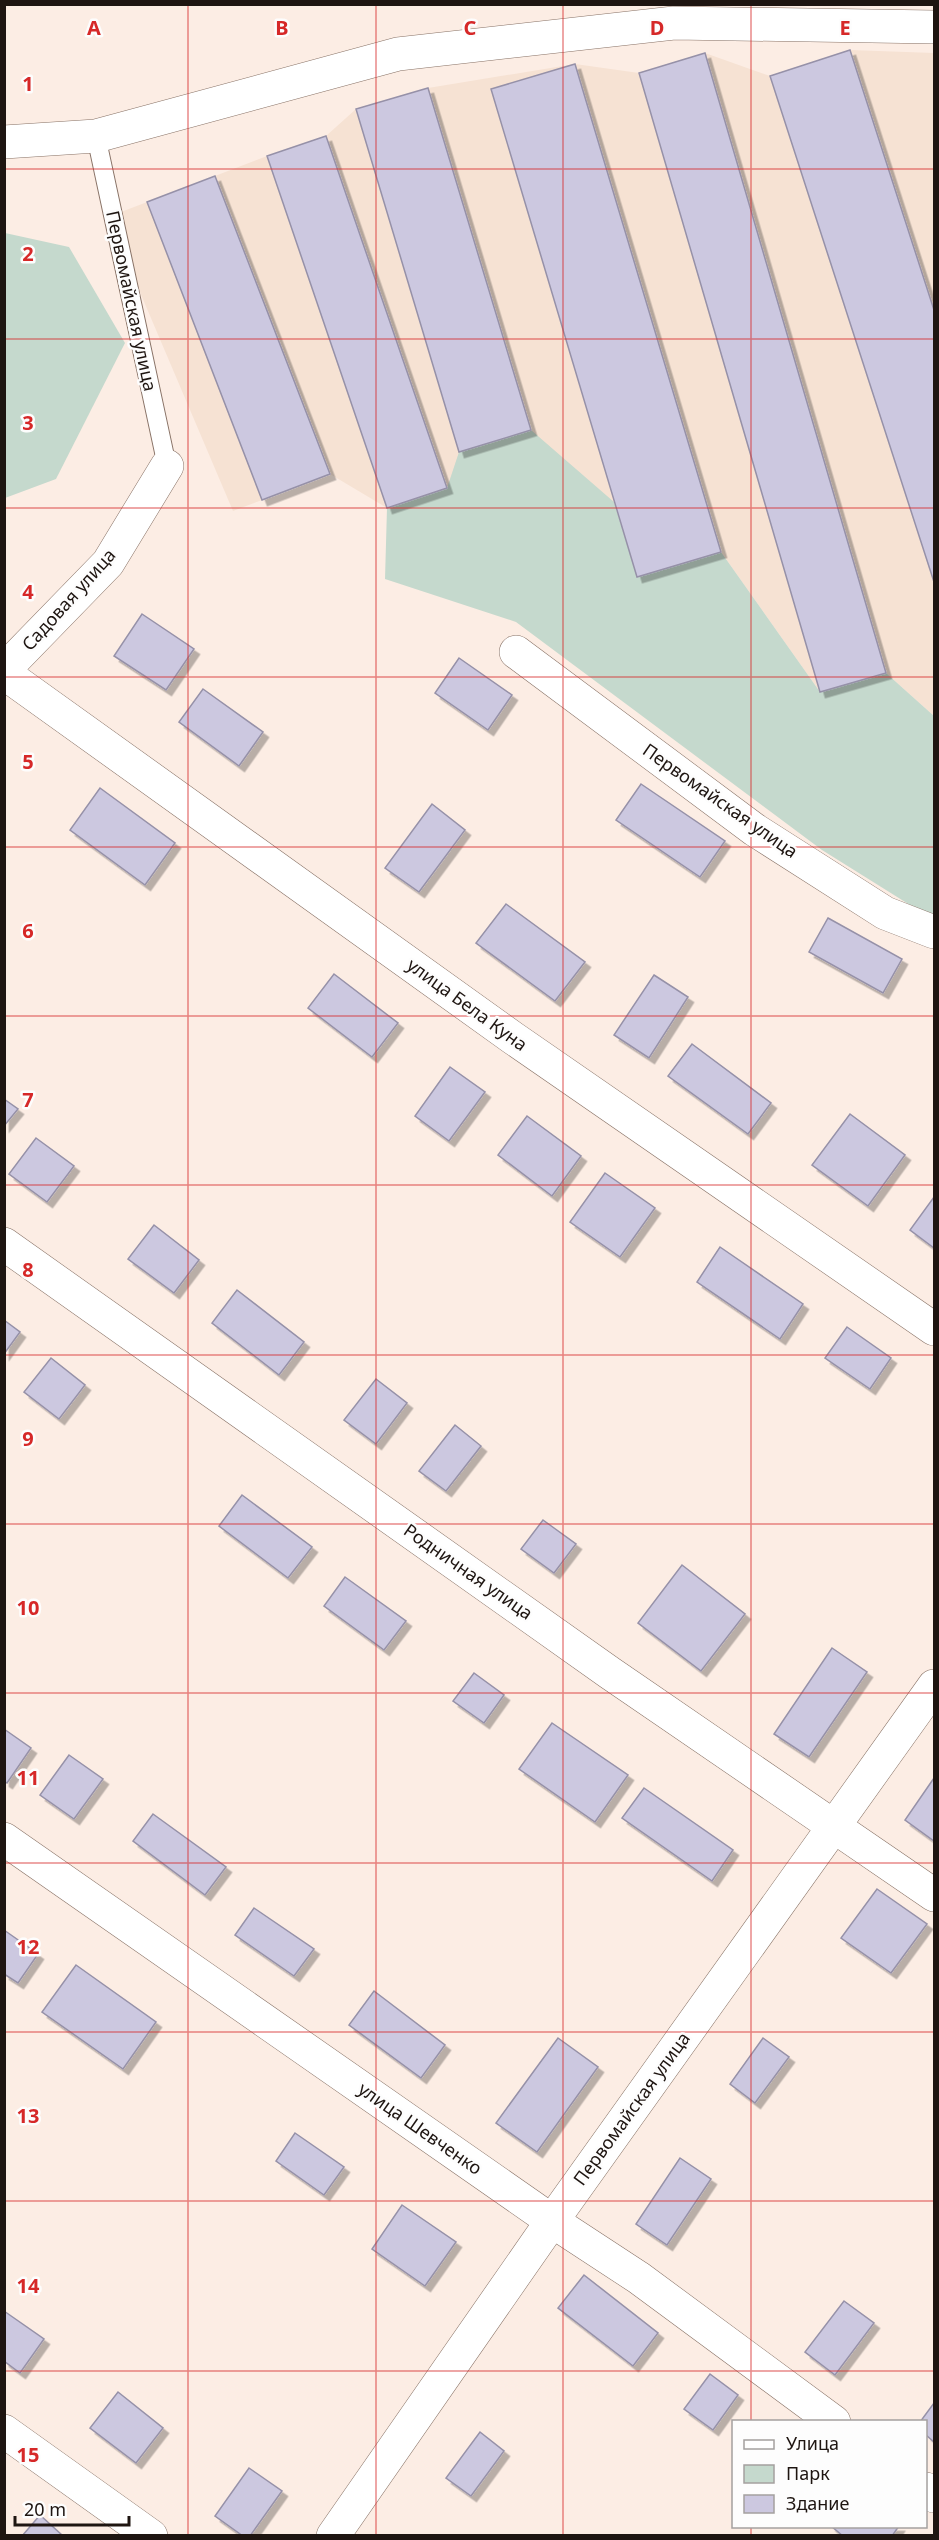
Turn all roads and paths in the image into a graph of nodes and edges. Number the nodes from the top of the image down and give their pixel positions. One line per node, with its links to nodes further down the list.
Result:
1 (934, 27): 2 (street)
2 (96, 135): 3 (street); 4 (lane, Первомайская улица)
3 (4, 142)
4 (167, 466): 6 (street, Садовая улица)
5 (516, 652): 7 (street, Первомайская улица)
6 (4, 672): 9 (street, улица Бела Куна)
7 (934, 932)
8 (4, 1244): 11 (street, Родничная улица)
9 (934, 1329)
10 (934, 1686): 11 (street, Первомайская улица)
11 (834, 1827): 13 (street, Родничная улица); 14 (street, Первомайская улица)
12 (4, 1839): 14 (street, улица Шевченко)
13 (934, 1895)
14 (552, 2221): 15 (street, улица Шевченко); 18 (street, Первомайская улица)
15 (833, 2420)
16 (4, 2431): 17 (street)
17 (151, 2535)
18 (333, 2535)

